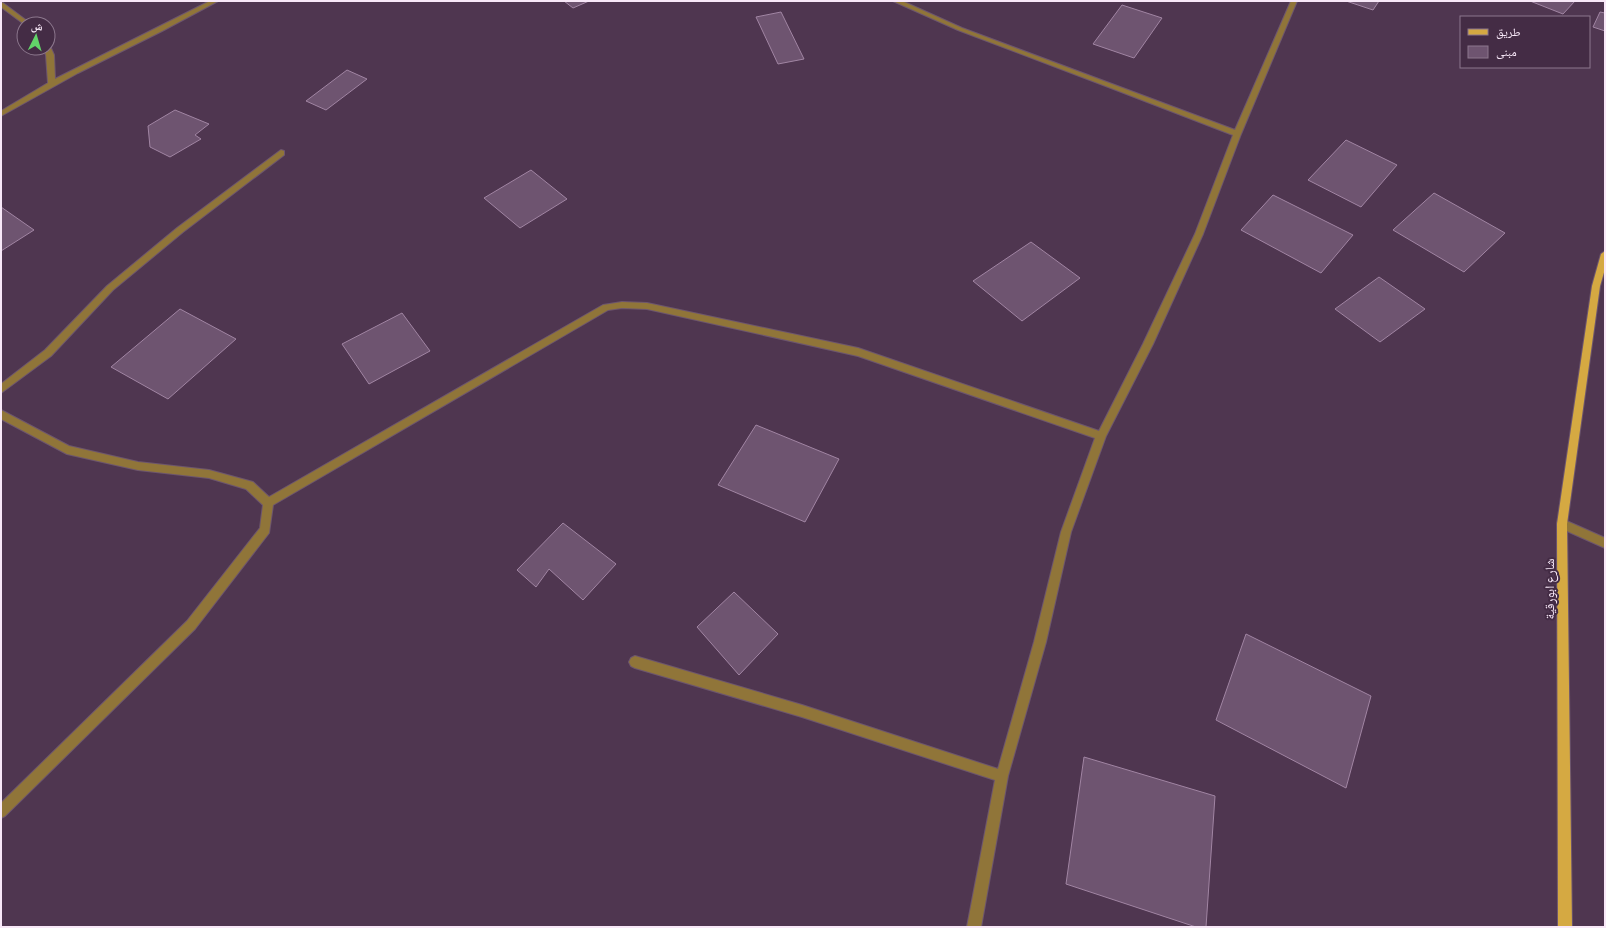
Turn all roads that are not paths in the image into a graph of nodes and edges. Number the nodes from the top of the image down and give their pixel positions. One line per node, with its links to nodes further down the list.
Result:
1 (215, 1): 7 (street)
2 (896, 1): 9 (street)
3 (1294, 1): 9 (street)
4 (1, 4): 5 (street)
5 (17, 16)
6 (50, 56): 7 (street)
7 (52, 85): 8 (street)
8 (1, 114)
9 (1237, 134): 14 (street)
10 (282, 152): 12 (street)
11 (1605, 254): 16 (main road, شارع ابورقية)
12 (1, 389)
13 (1, 414): 15 (street)
14 (1101, 436): 15 (street); 19 (street)
15 (268, 503): 20 (street)
16 (1562, 524): 17 (street); 22 (main road, شارع ابورقية)
17 (1605, 543)
18 (635, 662): 19 (street)
19 (1002, 776): 21 (street)
20 (1, 812)
21 (974, 927)
22 (1565, 927)

